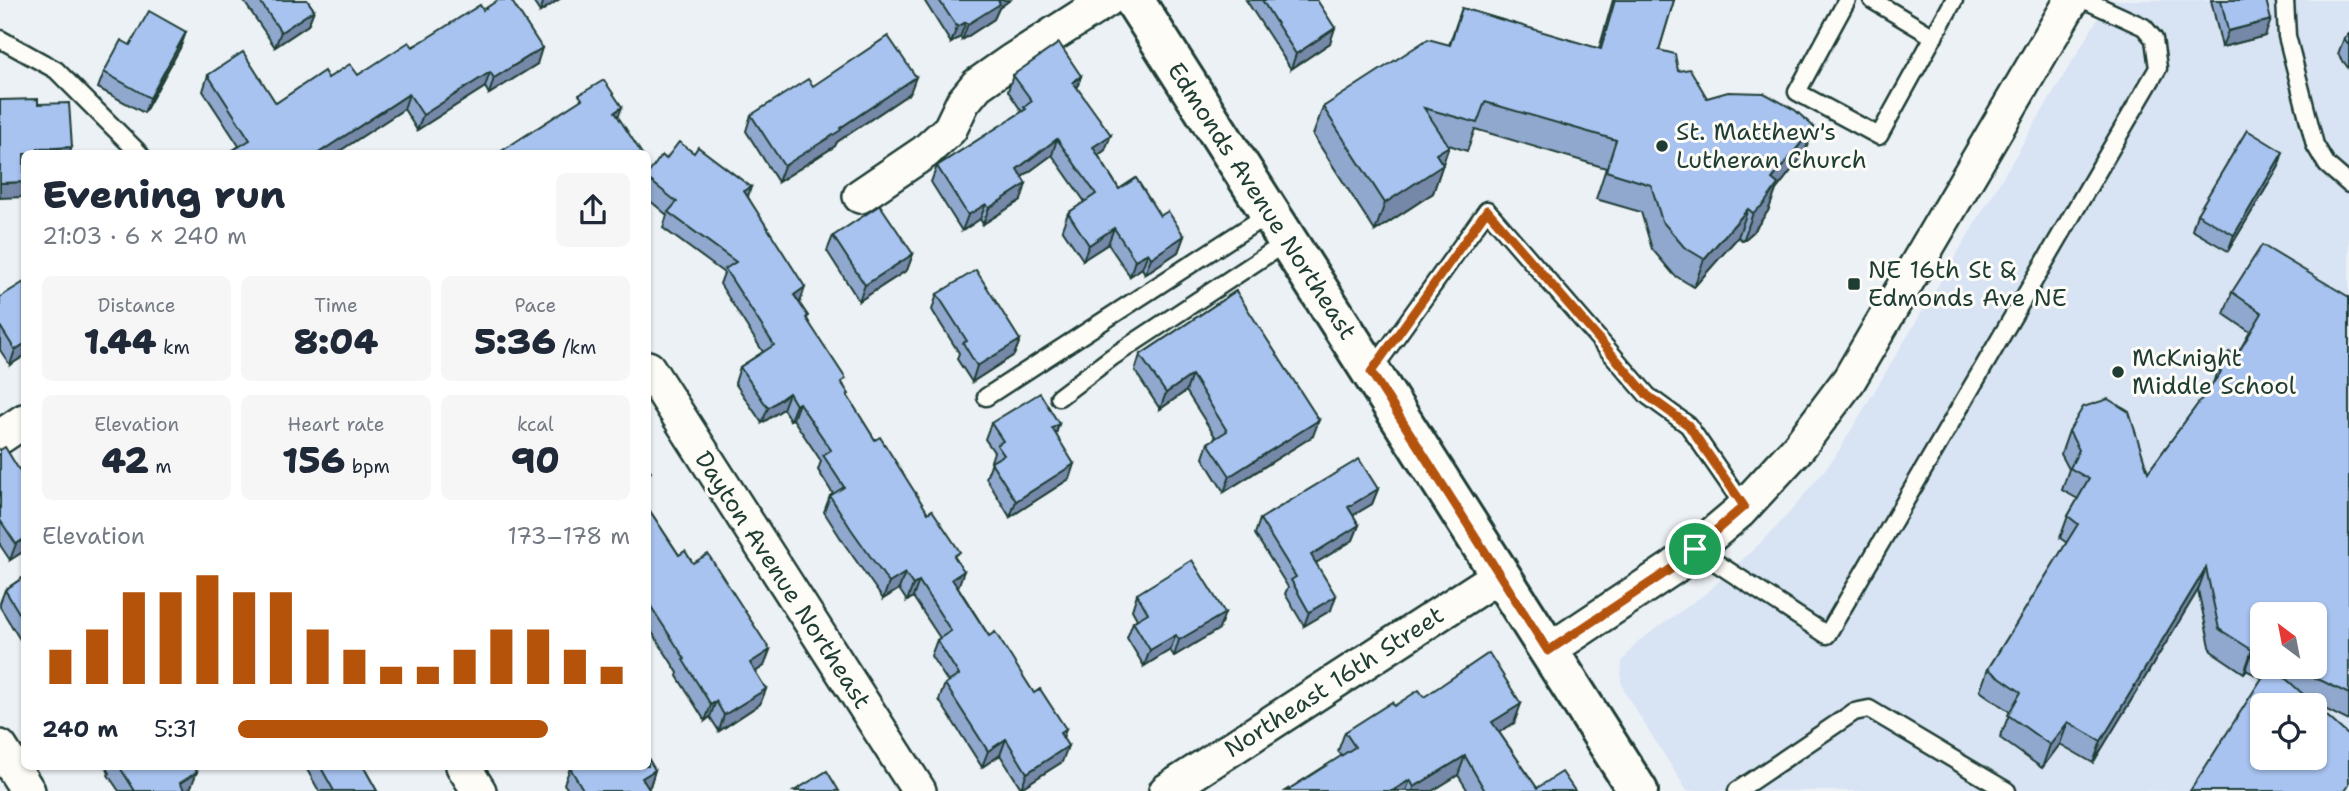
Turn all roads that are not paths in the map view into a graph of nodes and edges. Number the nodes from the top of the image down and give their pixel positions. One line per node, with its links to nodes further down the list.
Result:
1 (1107, 0): 12 (street)
2 (1134, 0): 13 (street, Edmonds Avenue Northeast)
3 (1847, 0): 8 (lane)
4 (1872, 0): 8 (lane)
5 (1954, 0): 8 (lane)
6 (2285, 0): 11 (lane)
7 (2068, 2): 20 (street); 21 (lane)
8 (1934, 37)
9 (0, 39): 10 (lane)
10 (136, 150)
11 (2349, 184)
12 (860, 196)
13 (1279, 227): 14 (street, Edmonds Avenue Northeast); 16 (lane); 17 (lane)
14 (1371, 372): 20 (lane); 22 (street, Edmonds Avenue Northeast)
15 (651, 373): 28 (street, Dayton Avenue Northeast)
16 (986, 397)
17 (1059, 397)
18 (21, 423): 19 (street)
19 (0, 437)
20 (1744, 506): 21 (street)
21 (1695, 549): 23 (street)
22 (1501, 574): 23 (street, Edmonds Avenue Northeast); 29 (street, Northeast 16th Street)
23 (1548, 651): 30 (street, Edmonds Avenue Northeast)
24 (0, 747): 26 (street)
25 (466, 770): 27 (street)
26 (28, 791)
27 (479, 791)
28 (919, 791)
29 (1166, 791)
30 (1638, 791)
31 (1737, 791): 32 (lane)
32 (2007, 791)

